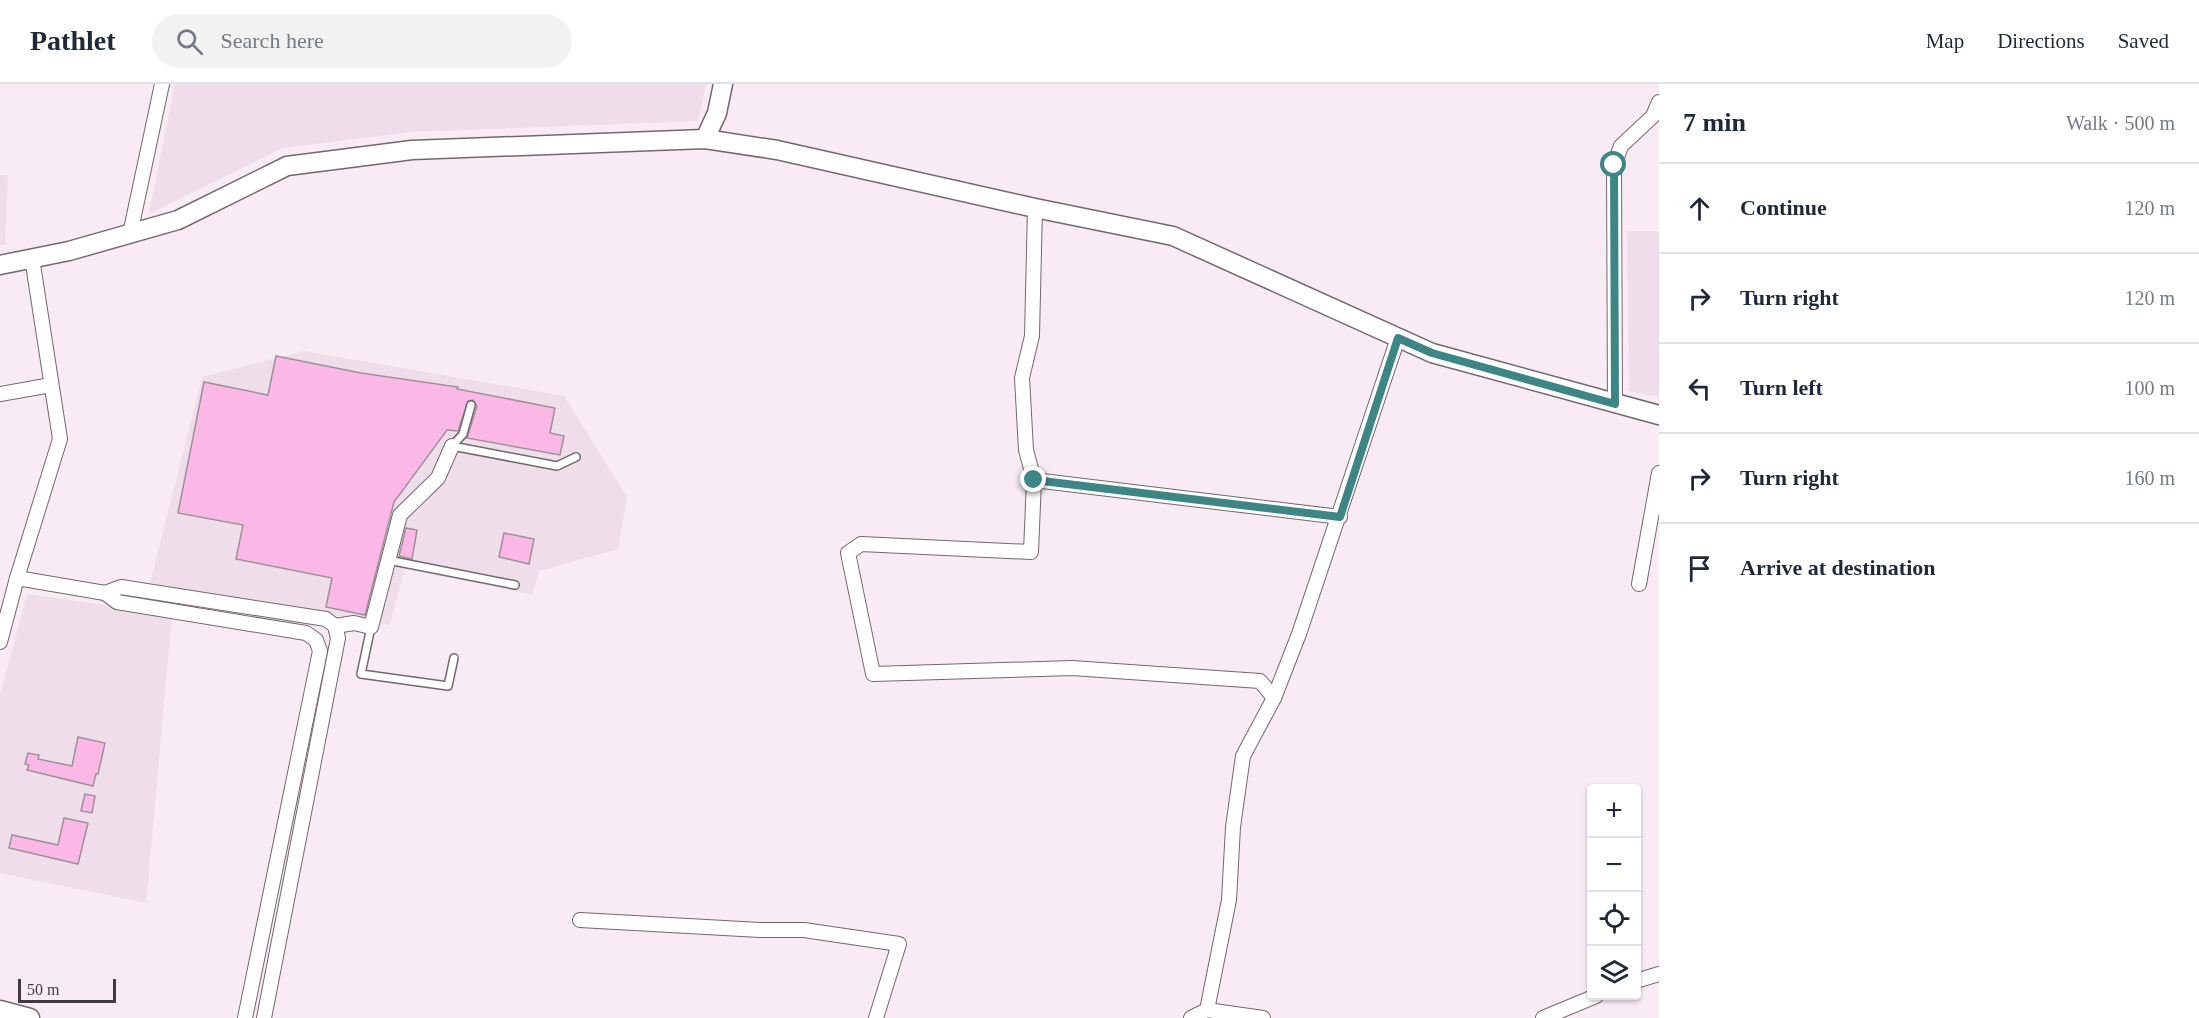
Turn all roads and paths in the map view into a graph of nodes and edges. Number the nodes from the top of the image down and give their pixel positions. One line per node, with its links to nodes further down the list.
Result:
1 (162, 84): 6 (street)
2 (723, 84): 4 (main road)
3 (1659, 102): 12 (street)
4 (705, 139): 5 (main road); 6 (main road)
5 (1035, 208): 9 (main road); 18 (street)
6 (130, 234): 7 (main road)
7 (32, 258): 8 (main road); 10 (street)
8 (0, 265)
9 (1398, 338): 12 (main road); 19 (street)
10 (51, 385): 11 (street); 21 (street)
11 (0, 395)
12 (1615, 404): 14 (main road)
13 (471, 405): 15 (lane)
14 (1659, 415)
15 (452, 446): 16 (lane); 20 (street)
16 (576, 457)
17 (1659, 473): 22 (street)
18 (1034, 480): 19 (street); 30 (street)
19 (1340, 517): 30 (street)
20 (388, 560): 23 (lane); 27 (street)
21 (17, 578): 24 (street); 25 (street)
22 (1639, 584)
23 (515, 585)
24 (105, 592): 26 (street); 38 (street)
25 (6, 599): 28 (street)
26 (335, 626): 27 (street); 39 (street)
27 (371, 627): 29 (lane)
28 (0, 642)
29 (454, 658)
30 (1274, 698): 36 (street)
31 (580, 920): 40 (street)
32 (1659, 974): 33 (street)
33 (1641, 979)
34 (1587, 1000): 43 (street)
35 (0, 1010): 37 (main road)
36 (1207, 1010): 41 (street); 42 (street)
37 (30, 1018)
38 (245, 1018)
39 (264, 1018)
40 (876, 1018)
41 (1191, 1018)
42 (1263, 1018)
43 (1543, 1018)

